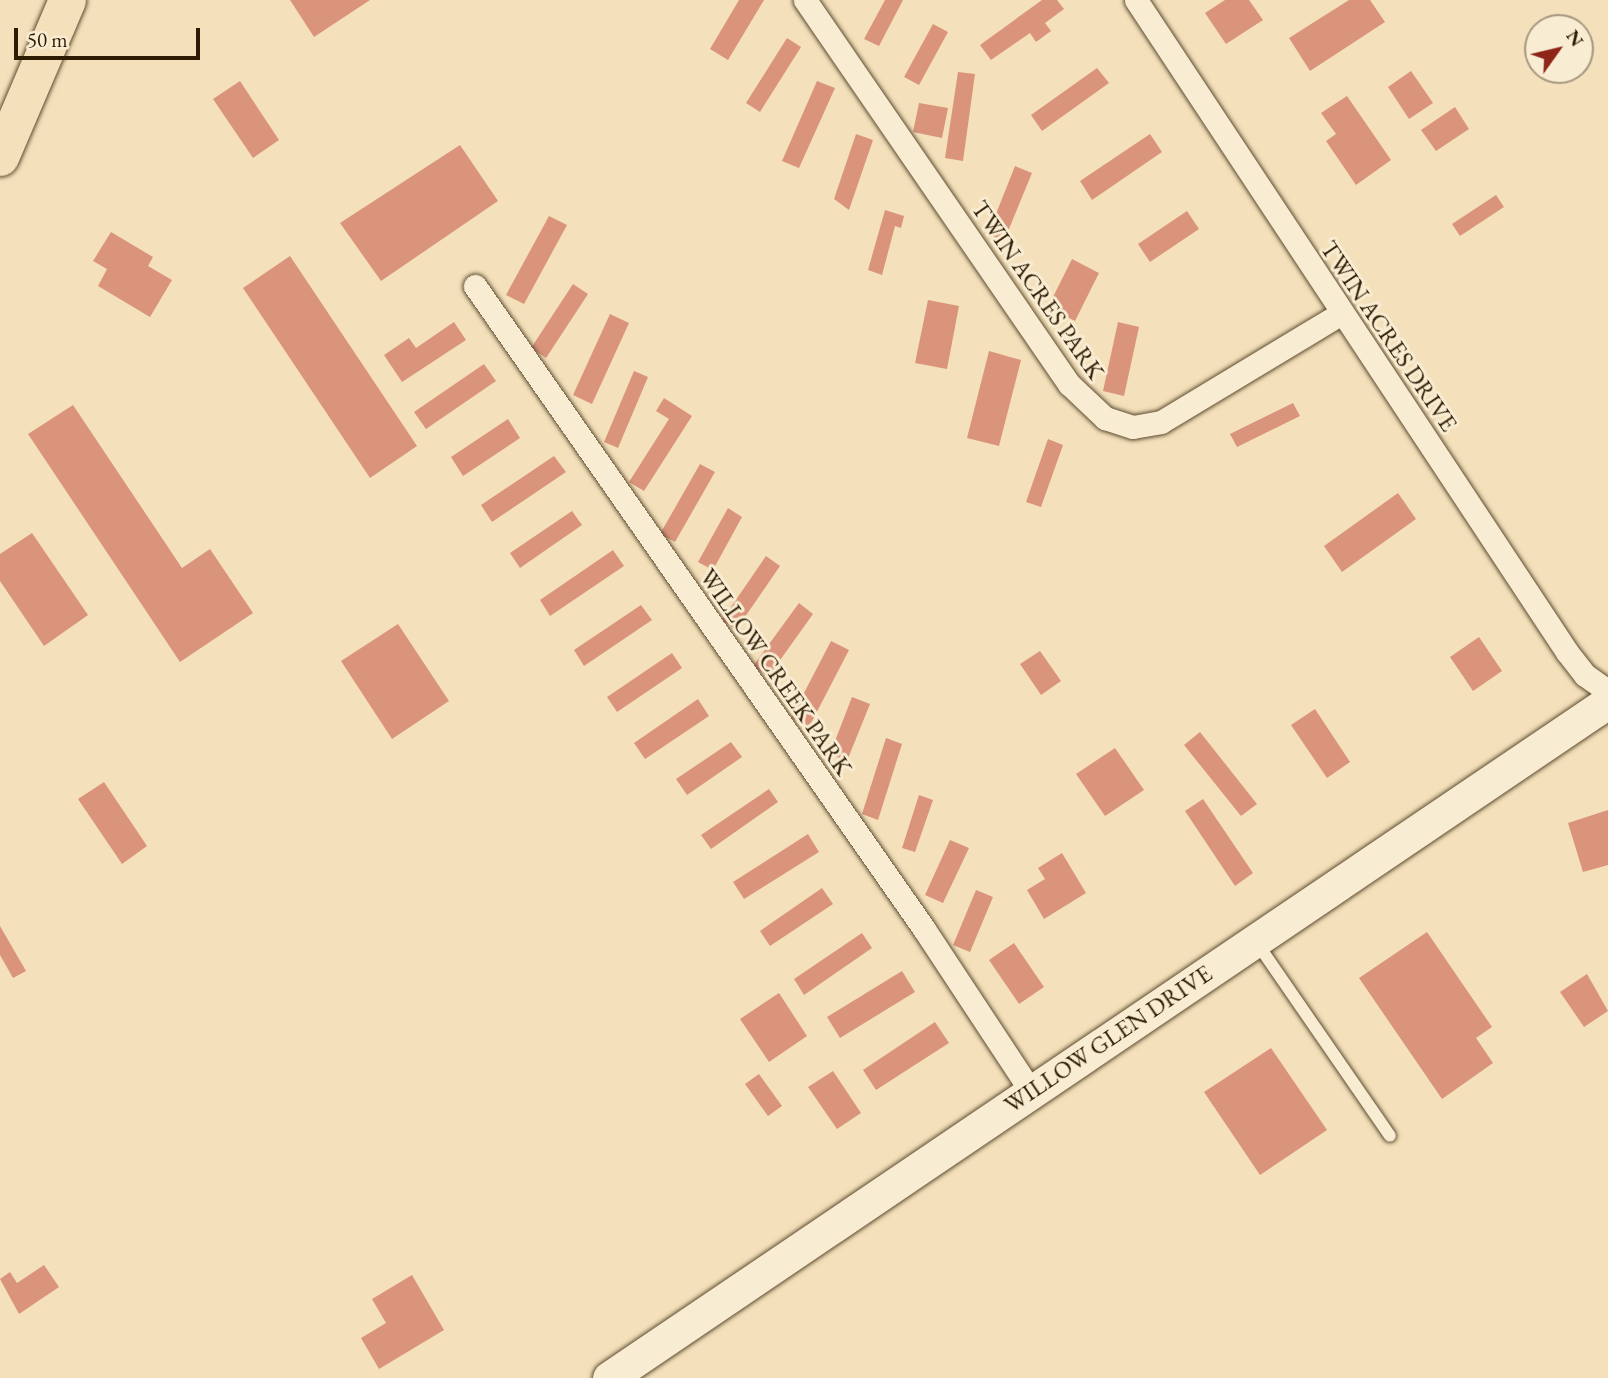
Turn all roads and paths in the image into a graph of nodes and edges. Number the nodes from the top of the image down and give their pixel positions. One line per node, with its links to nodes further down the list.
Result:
1 (67, 0): 4 (main road)
2 (805, 0): 6 (street, TWIN ACRES PARK)
3 (1136, 0): 6 (street, TWIN ACRES DRIVE)
4 (0, 157)
5 (475, 286): 10 (street, WILLOW CREEK PARK)
6 (1342, 313): 7 (street, TWIN ACRES DRIVE)
7 (1608, 691)
8 (1608, 702): 9 (main road, WILLOW GLEN DRIVE)
9 (1254, 940): 10 (main road, WILLOW GLEN DRIVE); 11 (lane)
10 (1031, 1091): 12 (main road, WILLOW GLEN DRIVE)
11 (1390, 1136)
12 (609, 1378)

